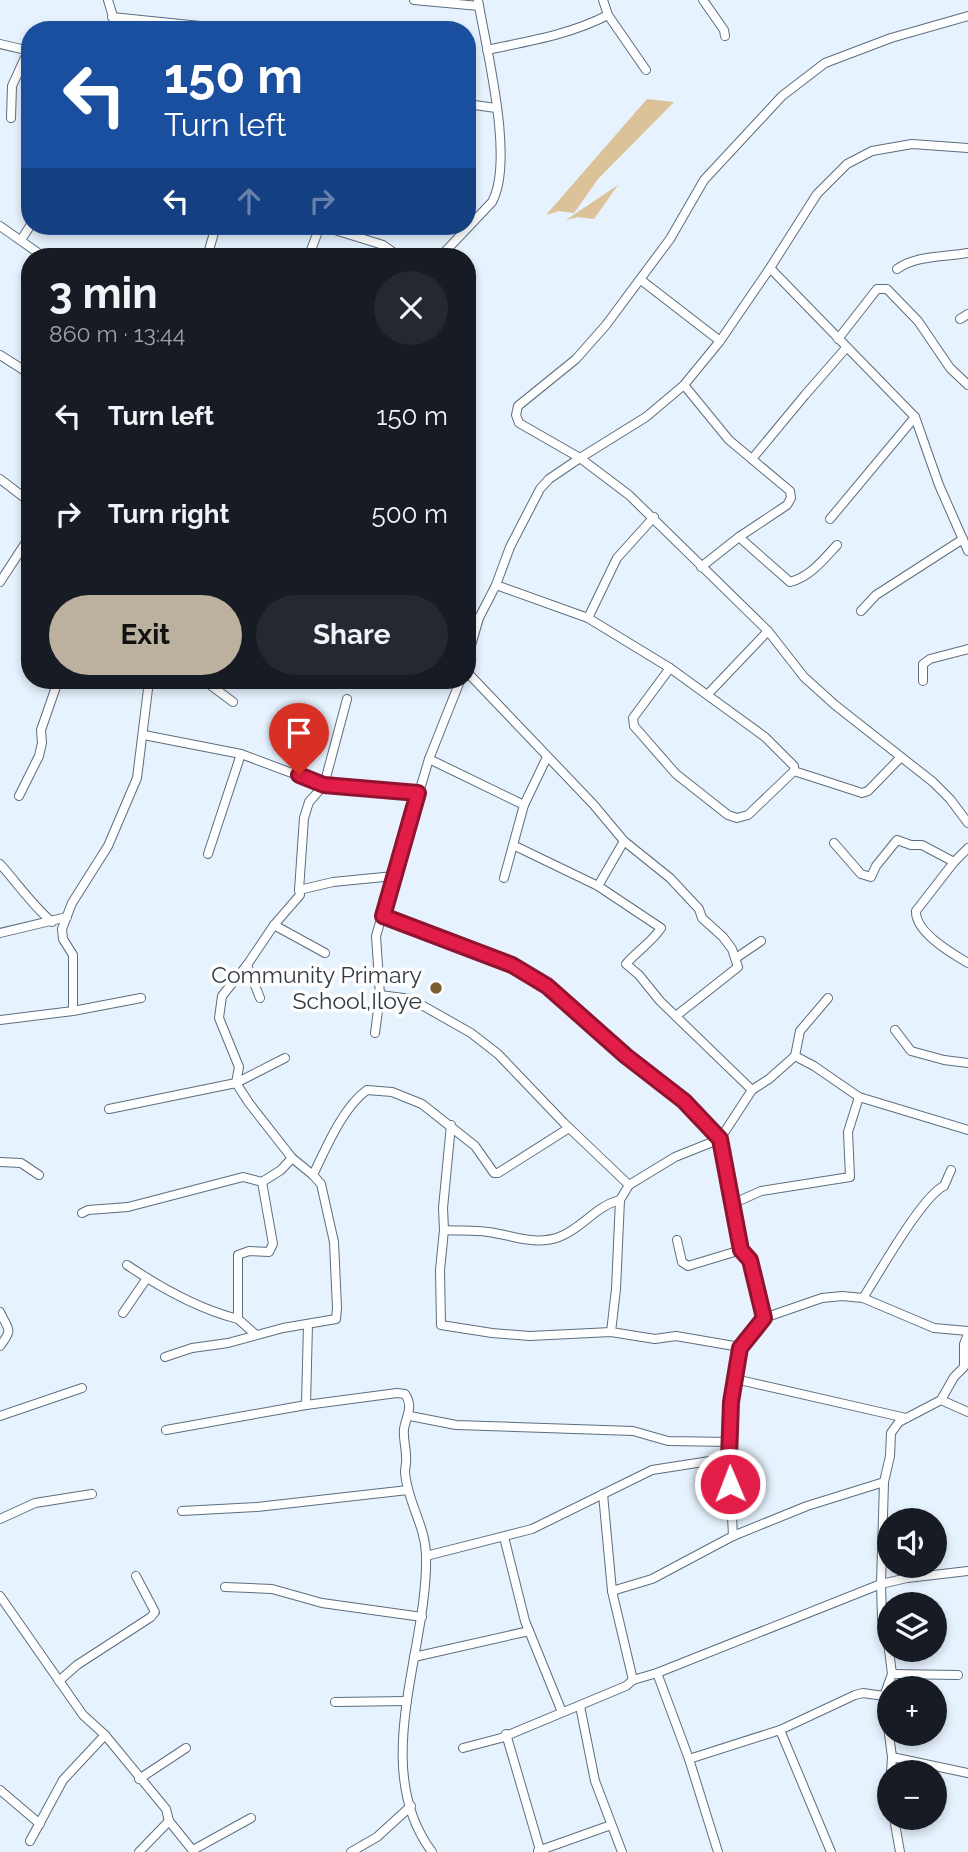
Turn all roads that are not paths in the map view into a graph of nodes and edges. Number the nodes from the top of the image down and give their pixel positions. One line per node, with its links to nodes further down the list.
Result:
1 (108, 0): 8 (street)
2 (414, 0): 5 (street)
3 (603, 0): 6 (street)
4 (703, 0): 11 (street)
5 (478, 3): 14 (street)
6 (608, 15): 14 (street); 16 (street)
7 (968, 16): 33 (street)
8 (113, 17): 9 (street); 10 (street)
9 (114, 21)
10 (152, 21)
11 (725, 37)
12 (0, 44): 13 (street)
13 (21, 49)
14 (487, 50): 18 (street)
15 (21, 67): 19 (street)
16 (646, 70)
17 (476, 105): 18 (street)
18 (496, 108): 21 (street)
19 (11, 118)
20 (968, 148): 31 (street)
21 (476, 220)
22 (0, 226): 26 (street)
23 (24, 235): 26 (street)
24 (350, 235): 28 (street)
25 (463, 235): 29 (street)
26 (21, 240): 27 (street)
27 (32, 248)
28 (387, 248)
29 (450, 248)
30 (968, 253): 32 (street)
31 (770, 268): 36 (street); 37 (street)
32 (897, 269)
33 (640, 280): 37 (street); 44 (street)
34 (968, 314): 35 (street)
35 (960, 319)
36 (838, 339): 38 (street); 42 (street)
37 (720, 341): 41 (street)
38 (846, 348): 43 (street); 45 (street)
39 (0, 355): 40 (street)
40 (21, 368)
41 (684, 385): 44 (street); 45 (street)
42 (968, 385)
43 (915, 417): 49 (street); 50 (street)
44 (580, 458): 48 (street); 57 (street)
45 (752, 459): 51 (street)
46 (0, 479): 47 (street)
47 (21, 495)
48 (654, 517): 55 (street); 59 (street)
49 (830, 519)
50 (964, 534): 54 (street); 58 (street)
51 (739, 537): 52 (street); 55 (street)
52 (837, 545)
53 (21, 550): 56 (street)
54 (968, 551)
55 (701, 567): 61 (street)
56 (0, 582)
57 (496, 585): 59 (street); 60 (street)
58 (861, 611)
59 (587, 618): 63 (street)
60 (476, 628)
61 (768, 631): 70 (street); 76 (street)
62 (968, 649): 64 (street)
63 (670, 668): 70 (street); 78 (street)
64 (923, 681)
65 (476, 682): 75 (street)
66 (55, 689): 81 (street)
67 (148, 689): 73 (street)
68 (216, 689): 72 (street)
69 (457, 689): 77 (street)
70 (708, 694): 78 (street)
71 (347, 699): 79 (street)
72 (233, 702)
73 (144, 735): 74 (street); 96 (street)
74 (241, 754): 79 (street); 88 (street)
75 (547, 757): 82 (street); 84 (street)
76 (901, 757): 78 (street); 83 (street)
77 (429, 759): 80 (street); 82 (street)
78 (794, 771)
79 (324, 785): 80 (street); 94 (street)
80 (418, 793): 91 (street)
81 (19, 796)
82 (524, 804): 86 (street)
83 (968, 823)
84 (624, 841): 93 (street); 102 (street)
85 (834, 843): 89 (street)
86 (513, 845): 92 (street); 93 (street)
87 (968, 848): 89 (street)
88 (208, 854)
89 (954, 862): 103 (street)
90 (0, 864): 97 (street)
91 (394, 876): 94 (street); 95 (street)
92 (504, 878)
93 (597, 886): 110 (street)
94 (299, 890): 98 (street)
95 (383, 916): 105 (street); 124 (street)
96 (67, 917): 97 (street); 109 (street)
97 (52, 922): 99 (street)
98 (274, 925): 101 (street); 104 (street)
99 (0, 933)
100 (761, 941): 102 (street)
101 (325, 953)
102 (736, 958): 110 (street)
103 (968, 963)
104 (247, 965): 107 (street); 117 (street)
105 (380, 995): 113 (street); 122 (street)
106 (141, 998): 109 (street)
107 (260, 998)
108 (828, 998): 114 (street)
109 (73, 1011): 111 (street)
110 (676, 1016): 118 (street)
111 (0, 1020)
112 (895, 1030): 116 (street)
113 (375, 1033)
114 (795, 1056): 118 (street); 119 (street)
115 (285, 1058): 117 (street)
116 (968, 1063)
117 (236, 1083): 120 (street); 125 (street)
118 (751, 1090): 124 (street)
119 (859, 1097): 123 (street); 133 (street)
120 (109, 1109)
121 (451, 1125): 122 (street); 129 (street); 135 (street)
122 (569, 1128): 131 (street)
123 (968, 1130)
124 (720, 1139): 131 (street); 133 (street)
125 (292, 1158): 129 (street); 130 (street)
126 (0, 1162): 128 (street)
127 (951, 1170): 140 (street)
128 (39, 1175)
129 (313, 1175): 145 (street)
130 (262, 1182): 134 (street); 144 (street)
131 (629, 1185): 132 (street)
132 (620, 1200): 135 (street); 146 (street)
133 (732, 1204): 137 (street)
134 (82, 1213)
135 (444, 1230): 146 (street)
136 (677, 1240): 137 (street)
137 (741, 1250): 143 (street)
138 (127, 1265): 139 (street)
139 (147, 1278): 142 (street); 144 (street)
140 (863, 1298): 143 (street); 147 (street)
141 (0, 1312): 149 (street)
142 (123, 1312)
143 (764, 1318): 150 (street)
144 (238, 1319): 148 (street)
145 (308, 1324): 148 (street); 155 (street)
146 (611, 1332): 150 (street)
147 (968, 1332): 154 (street)
148 (255, 1335): 151 (street)
149 (0, 1346)
150 (740, 1348): 152 (street)
151 (165, 1357)
152 (735, 1379): 159 (street); 161 (street)
153 (82, 1388): 157 (street)
154 (942, 1399): 156 (street); 159 (street)
155 (306, 1405): 158 (street); 160 (street)
156 (968, 1412)
157 (0, 1416)
158 (410, 1416): 161 (street); 164 (street)
159 (906, 1418): 163 (street)
160 (166, 1430)
161 (730, 1442): 162 (street)
162 (729, 1458): 166 (street); 169 (street)
163 (884, 1482): 169 (street); 174 (street)
164 (408, 1490): 167 (street); 171 (street)
165 (92, 1494): 168 (street)
166 (603, 1494): 170 (street); 176 (street)
167 (182, 1511)
168 (0, 1519)
169 (733, 1536): 176 (street)
170 (504, 1537): 171 (street); 179 (street)
171 (426, 1556): 178 (street)
172 (968, 1571): 174 (street)
173 (136, 1576): 185 (street)
174 (881, 1584): 181 (street); 182 (street)
175 (225, 1587): 178 (street)
176 (612, 1591): 184 (street)
177 (0, 1596): 185 (street)
178 (422, 1617): 180 (street)
179 (529, 1631): 180 (street); 190 (street)
180 (414, 1657): 187 (street)
181 (657, 1673): 184 (street); 198 (street)
182 (892, 1674): 183 (street)
183 (958, 1675)
184 (633, 1680): 189 (street)
185 (59, 1681): 193 (street)
186 (877, 1695): 191 (street)
187 (407, 1701): 188 (street); 203 (street)
188 (335, 1702)
189 (580, 1706): 190 (street); 207 (street)
190 (562, 1712): 192 (street)
191 (780, 1730): 198 (street); 217 (street)
192 (506, 1734): 196 (street); 211 (street)
193 (105, 1735): 201 (street); 206 (street)
194 (891, 1746): 197 (street)
195 (186, 1748): 201 (street)
196 (463, 1748)
197 (892, 1757): 199 (street); 200 (street)
198 (689, 1759): 216 (street)
199 (892, 1760)
200 (968, 1773)
201 (139, 1779): 205 (street)
202 (0, 1790): 206 (street)
203 (411, 1805): 213 (street); 214 (street)
204 (251, 1818): 210 (street)
205 (169, 1821): 210 (street); 212 (street)
206 (40, 1824): 209 (street)
207 (611, 1825): 211 (street); 215 (street)
208 (896, 1830): 218 (street)
209 (30, 1841)
210 (194, 1851)
211 (538, 1851)
212 (139, 1852)
213 (351, 1852)
214 (432, 1852)
215 (622, 1852)
216 (718, 1852)
217 (831, 1852)
218 (900, 1852)

